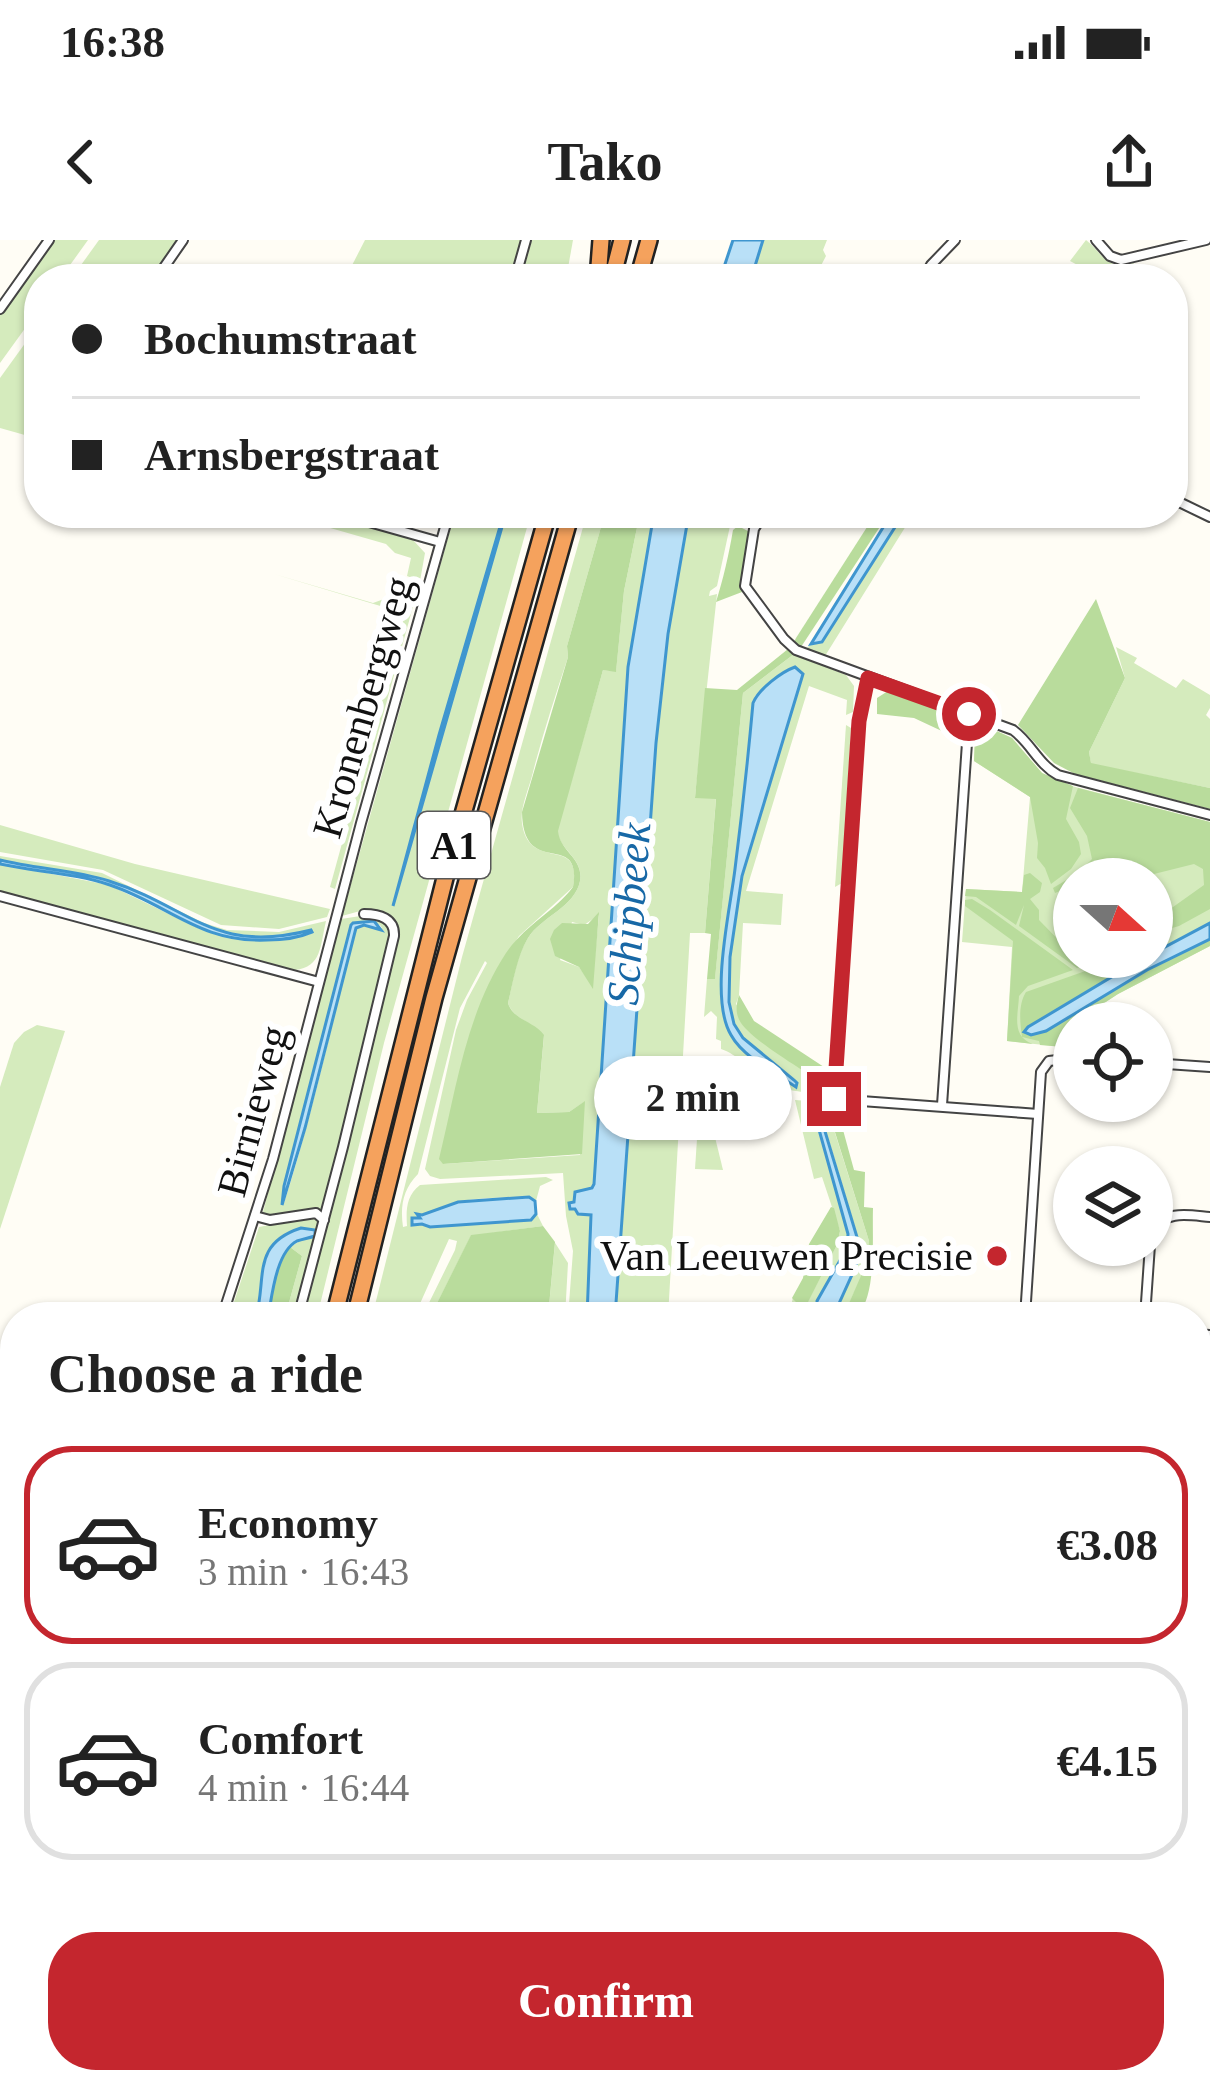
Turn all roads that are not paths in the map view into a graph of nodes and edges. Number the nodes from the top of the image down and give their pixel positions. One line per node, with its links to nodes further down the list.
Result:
1 (955, 240): 4 (street)
2 (1096, 240): 3 (street)
3 (1206, 240)
4 (932, 264)
5 (24, 275): 6 (street)
6 (0, 309)
7 (390, 528): 12 (street)
8 (444, 528): 12 (street, Kronenbergweg)
9 (544, 528): 32 (highway, A1)
10 (567, 528): 33 (highway, A1)
11 (755, 528): 13 (street)
12 (440, 542): 18 (street, Kronenbergweg)
13 (868, 678): 14 (street); 23 (street)
14 (969, 714): 15 (street); 23 (street)
15 (1210, 815)
16 (0, 896): 19 (street)
17 (364, 914): 28 (street)
18 (335, 918): 19 (street, Birnieweg)
19 (319, 982): 26 (street, Birnieweg)
20 (1053, 1060): 24 (street)
21 (1173, 1064): 22 (street)
22 (1210, 1067)
23 (942, 1106): 24 (street)
24 (1038, 1114): 34 (street)
25 (1173, 1215): 27 (street)
26 (255, 1216): 28 (street); 30 (street, Birnieweg)
27 (1210, 1217)
28 (324, 1220): 31 (street)
29 (1149, 1266): 35 (street)
30 (227, 1302)
31 (302, 1302)
32 (338, 1302)
33 (359, 1302)
34 (1026, 1302)
35 (1146, 1302)

